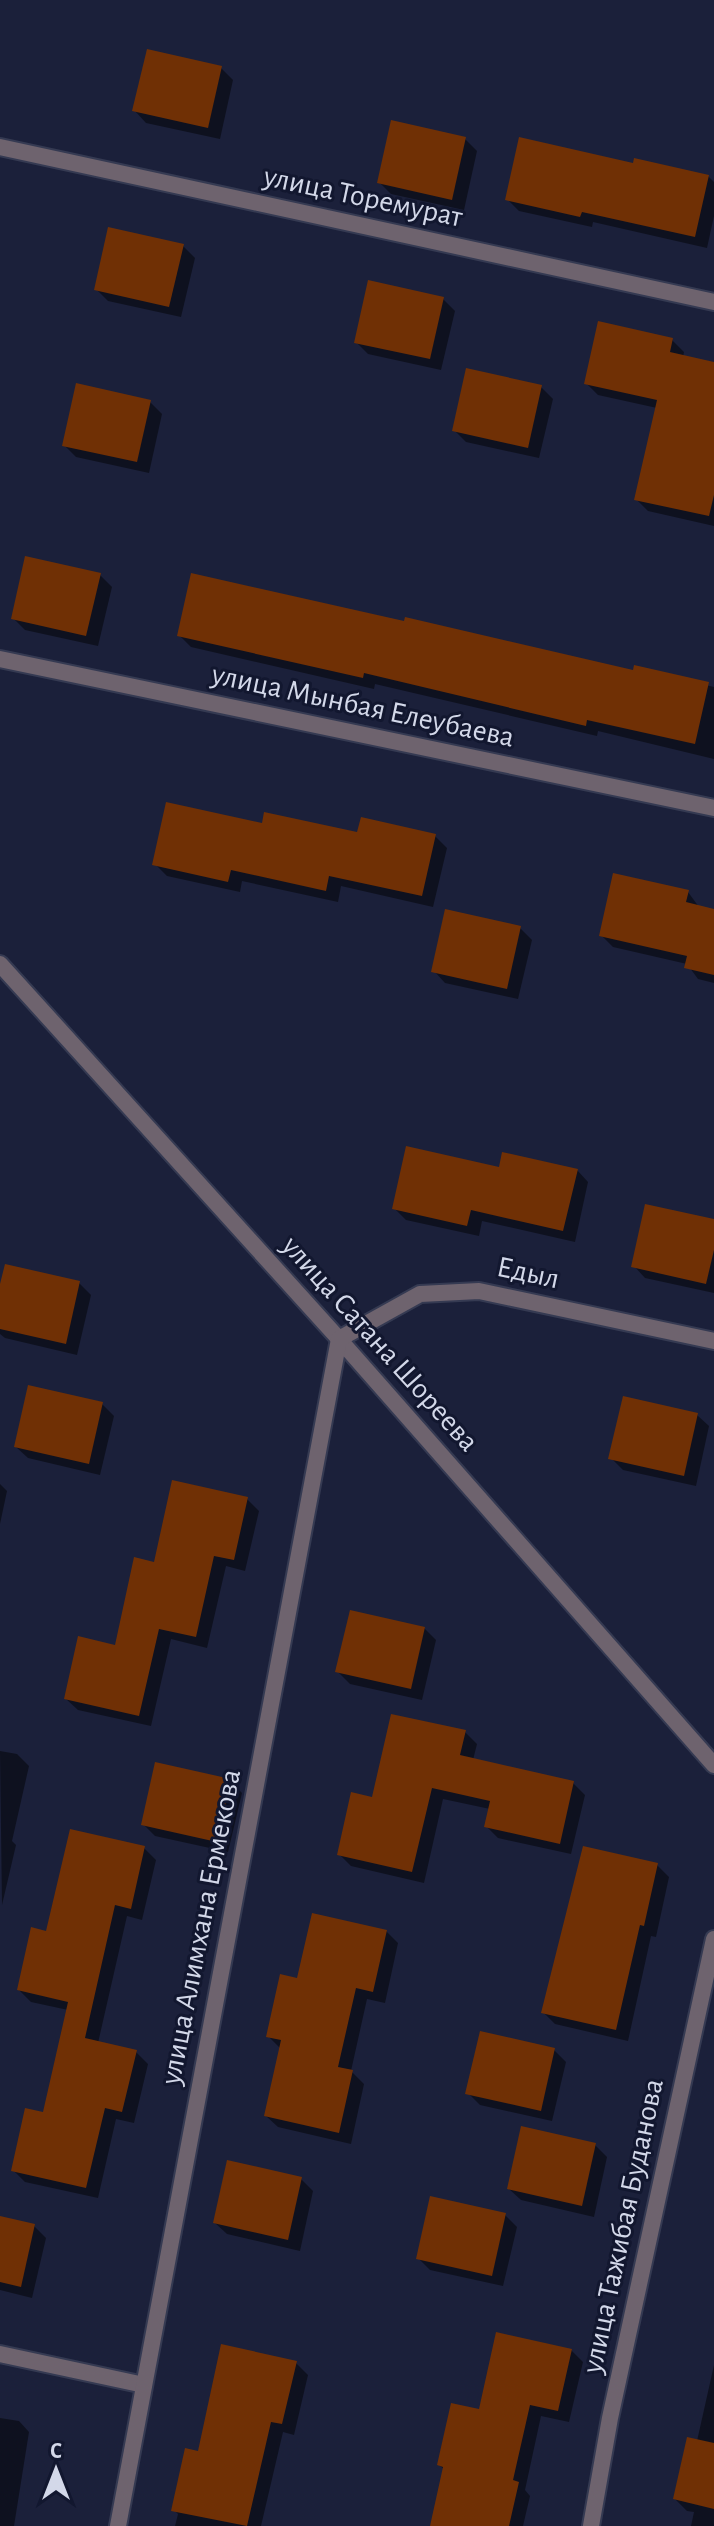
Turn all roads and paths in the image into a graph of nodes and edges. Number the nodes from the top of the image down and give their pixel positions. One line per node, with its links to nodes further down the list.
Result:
1 (0, 147): 2 (street, улица Торемурат)
2 (714, 302)
3 (0, 659): 4 (street, улица Мынбая Елеубаева)
4 (714, 808)
5 (0, 964): 6 (street, улица Сатана Шореева)
6 (339, 1339): 7 (street, Едыл); 8 (street, улица Сатана Шореева); 11 (street, улица Алимхана Ермекова)
7 (714, 1341)
8 (714, 1765)
9 (714, 1939): 13 (street, улица Тажибая Буданова)
10 (0, 2354): 11 (street)
11 (144, 2385): 12 (street, улица Алимхана Ермекова)
12 (118, 2526)
13 (591, 2526)

